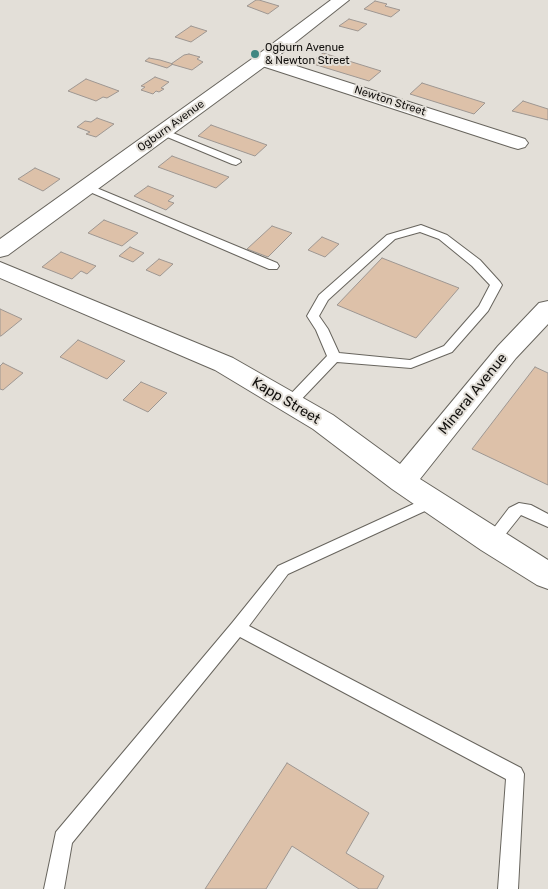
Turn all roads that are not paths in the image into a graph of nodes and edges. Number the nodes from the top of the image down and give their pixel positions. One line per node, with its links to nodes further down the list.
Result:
1 (341, 0): 2 (street, Ogburn Avenue)
2 (262, 60): 3 (street, Ogburn Avenue); 4 (street, Newton Street)
3 (163, 132): 5 (lane); 6 (street, Ogburn Avenue)
4 (518, 143)
5 (236, 162)
6 (86, 187): 7 (street, Ogburn Avenue); 8 (lane)
7 (0, 250)
8 (273, 266)
9 (0, 269): 12 (street, Kapp Street)
10 (548, 309): 13 (street, Mineral Avenue)
11 (334, 357): 11 (lane); 12 (lane)
12 (290, 403): 13 (street, Kapp Street)
13 (402, 481): 14 (street, Kapp Street)
14 (433, 501): 16 (street, Kapp Street); 18 (lane)
15 (548, 521): 16 (lane)
16 (492, 542): 17 (street, Kapp Street)
17 (548, 576)
18 (238, 628): 19 (lane); 20 (lane)
19 (54, 889)
20 (508, 889)

